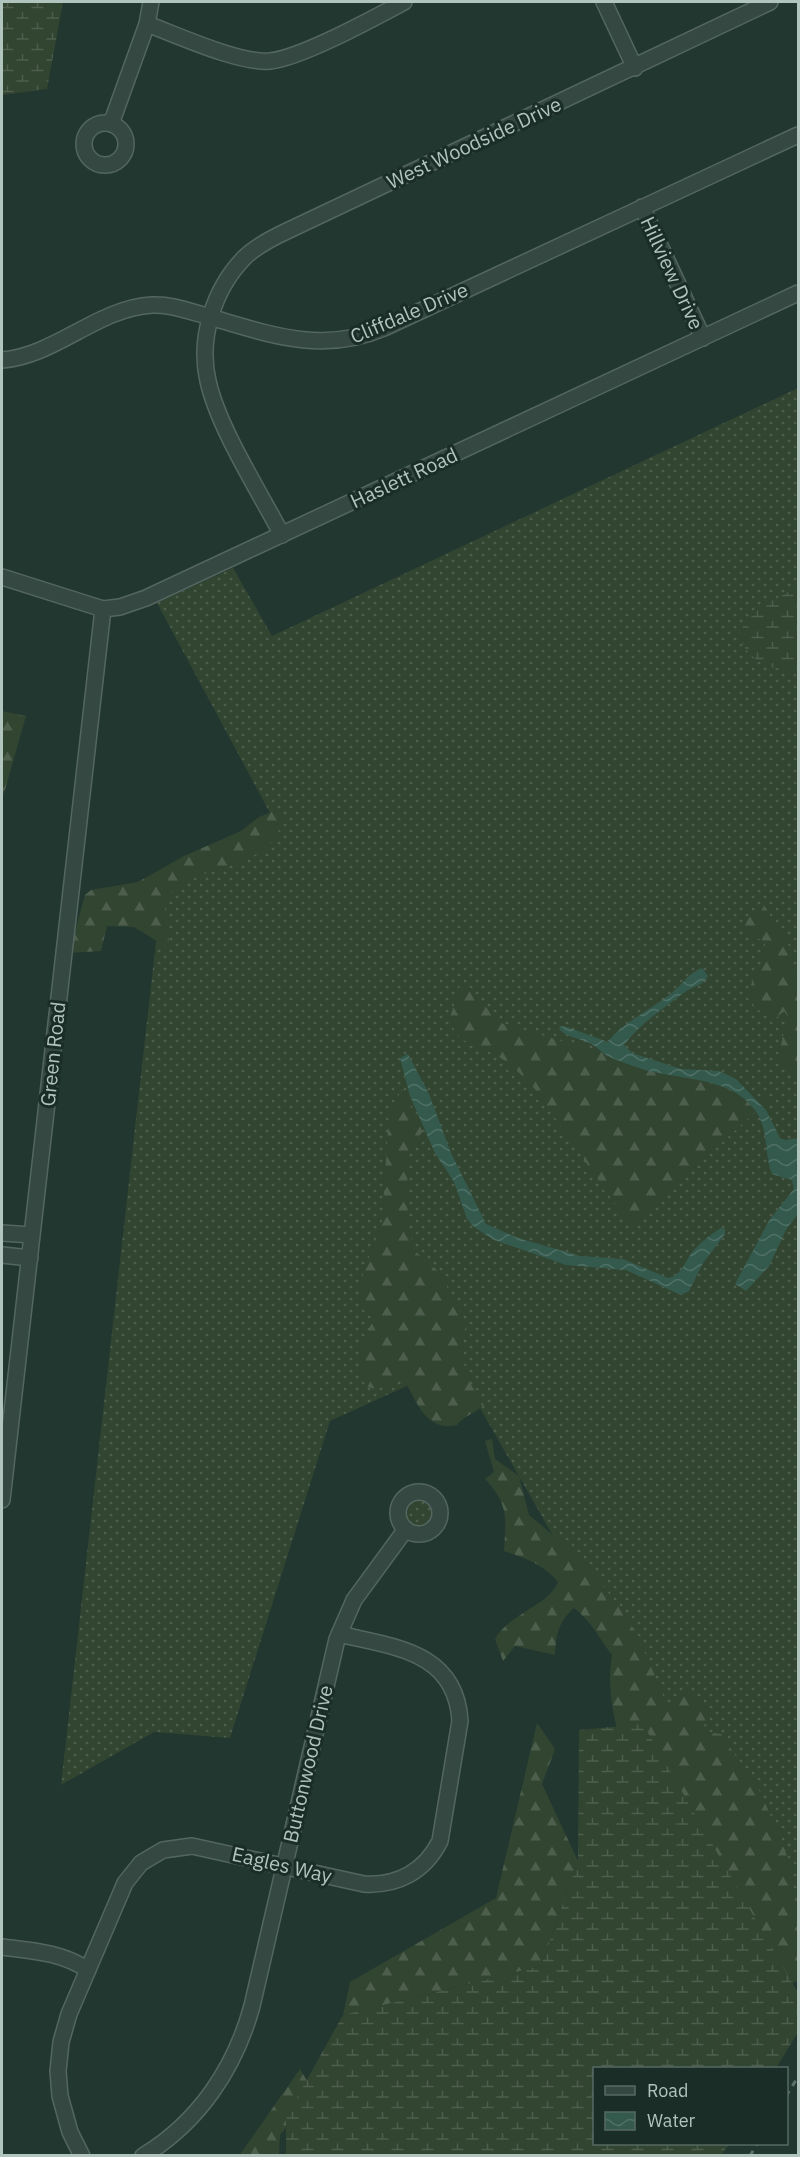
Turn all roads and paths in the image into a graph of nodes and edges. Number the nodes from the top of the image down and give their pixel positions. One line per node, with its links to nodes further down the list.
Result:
1 (151, 2): 5 (street)
2 (404, 2): 5 (street)
3 (604, 2): 6 (street)
4 (770, 2): 6 (street, West Woodside Drive)
5 (147, 24): 7 (street)
6 (635, 68): 11 (street, West Woodside Drive)
7 (111, 124)
8 (798, 135): 9 (street, Cliffdale Drive)
9 (642, 207): 11 (street, Cliffdale Drive); 12 (street, Hillview Drive)
10 (798, 293): 12 (street, Haslett Road)
11 (210, 317): 13 (street, Cliffdale Drive); 14 (street, West Woodside Drive)
12 (703, 338): 14 (street, Haslett Road)
13 (2, 360)
14 (282, 534): 16 (street, Haslett Road)
15 (2, 577): 16 (street, Haslett Road)
16 (103, 609): 18 (street, Green Road)
17 (2, 1233): 18 (street)
18 (32, 1235): 20 (street, Green Road)
19 (2, 1255): 20 (street)
20 (30, 1258): 21 (street, Green Road)
21 (2, 1500)
22 (406, 1529): 23 (street, Buttonwood Drive)
23 (339, 1634): 24 (street, Buttonwood Drive); 24 (street, Eagles Way)
24 (284, 1866): 26 (street, Eagles Way); 28 (street, Buttonwood Drive)
25 (2, 1947): 26 (street)
26 (88, 1970): 27 (street, Eagles Way)
27 (82, 2156)
28 (143, 2156)

